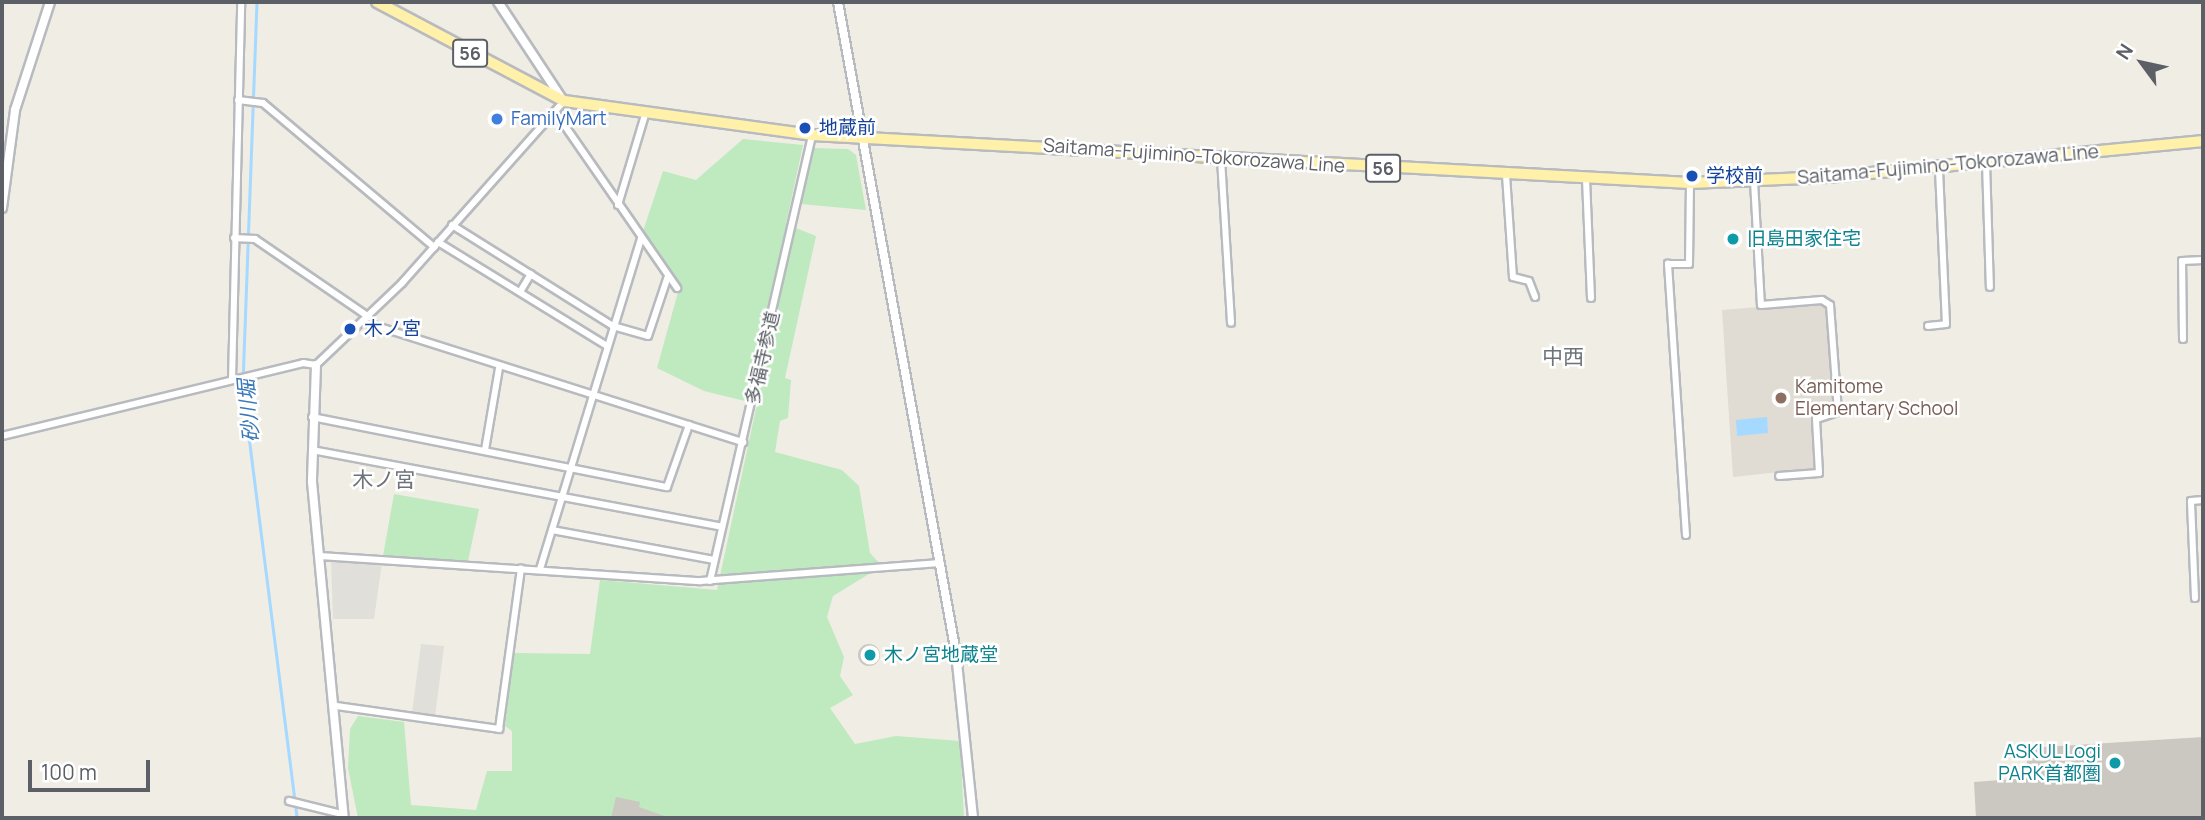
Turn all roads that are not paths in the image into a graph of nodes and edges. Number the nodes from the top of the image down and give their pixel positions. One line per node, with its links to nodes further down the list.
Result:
1 (50, 2): 21 (street)
2 (241, 2): 6 (street)
3 (377, 2): 7 (main road, Saitama-Fujimino-Tokorozawa Line / 56)
4 (498, 2): 7 (street)
5 (838, 2): 11 (street)
6 (238, 100): 23 (street); 25 (street)
7 (564, 101): 8 (street); 9 (main road, Saitama-Fujimino-Tokorozawa Line / 56)
8 (556, 113): 20 (street); 22 (street)
9 (645, 115): 10 (main road, Saitama-Fujimino-Tokorozawa Line / 56); 20 (street)
10 (812, 135): 11 (main road, Saitama-Fujimino-Tokorozawa Line / 56); 47 (street, 多福寺参道)
11 (864, 138): 13 (main road, Saitama-Fujimino-Tokorozawa Line / 56); 59 (street)
12 (2203, 141): 14 (main road, Saitama-Fujimino-Tokorozawa Line / 56)
13 (1221, 159): 16 (main road, Saitama-Fujimino-Tokorozawa Line / 56); 35 (street)
14 (1986, 163): 15 (main road, Saitama-Fujimino-Tokorozawa Line / 56); 29 (street)
15 (1939, 167): 18 (main road, Saitama-Fujimino-Tokorozawa Line / 56); 37 (street)
16 (1506, 175): 17 (main road, Saitama-Fujimino-Tokorozawa Line / 56); 32 (street)
17 (1586, 179): 19 (main road, Saitama-Fujimino-Tokorozawa Line / 56); 33 (street)
18 (1754, 181): 19 (main road, Saitama-Fujimino-Tokorozawa Line / 56); 51 (street)
19 (1690, 183): 56 (street)
20 (618, 205): 24 (street)
21 (2, 208)
22 (452, 225): 25 (street); 27 (street)
23 (235, 238): 34 (street); 42 (street)
24 (641, 238): 28 (street); 36 (street)
25 (436, 244): 31 (street); 34 (street)
26 (2203, 260): 38 (street)
27 (531, 274): 31 (street); 36 (street)
28 (667, 276): 30 (street); 36 (street)
29 (1990, 286)
30 (677, 288)
31 (520, 292): 39 (street)
32 (1535, 297)
33 (1591, 298)
34 (366, 320): 40 (street); 41 (street)
35 (1231, 323)
36 (613, 326): 39 (street)
37 (1927, 326)
38 (2183, 340)
39 (607, 346): 43 (street)
40 (316, 365): 42 (street); 44 (street)
41 (499, 368): 43 (street); 49 (street)
42 (233, 379): 46 (street)
43 (592, 393): 45 (street); 50 (street)
44 (312, 417): 48 (street); 49 (street)
45 (689, 425): 47 (street); 50 (street)
46 (2, 436)
47 (743, 442): 54 (street, 多福寺参道)
48 (312, 450): 52 (street); 57 (street)
49 (485, 450): 50 (street)
50 (571, 466): 52 (street)
51 (1779, 476)
52 (562, 497): 54 (street); 55 (street)
53 (2203, 500): 63 (street)
54 (722, 527): 58 (street, 多福寺参道)
55 (552, 530): 58 (street); 61 (street)
56 (1686, 535)
57 (320, 556): 60 (street); 64 (street)
58 (715, 560): 62 (street, 多福寺参道)
59 (940, 563): 62 (street); 67 (street)
60 (522, 569): 61 (street); 64 (street)
61 (540, 569): 62 (street)
62 (710, 581)
63 (2194, 598)
64 (336, 706): 66 (street)
65 (289, 801): 66 (street)
66 (343, 816)
67 (973, 818)

